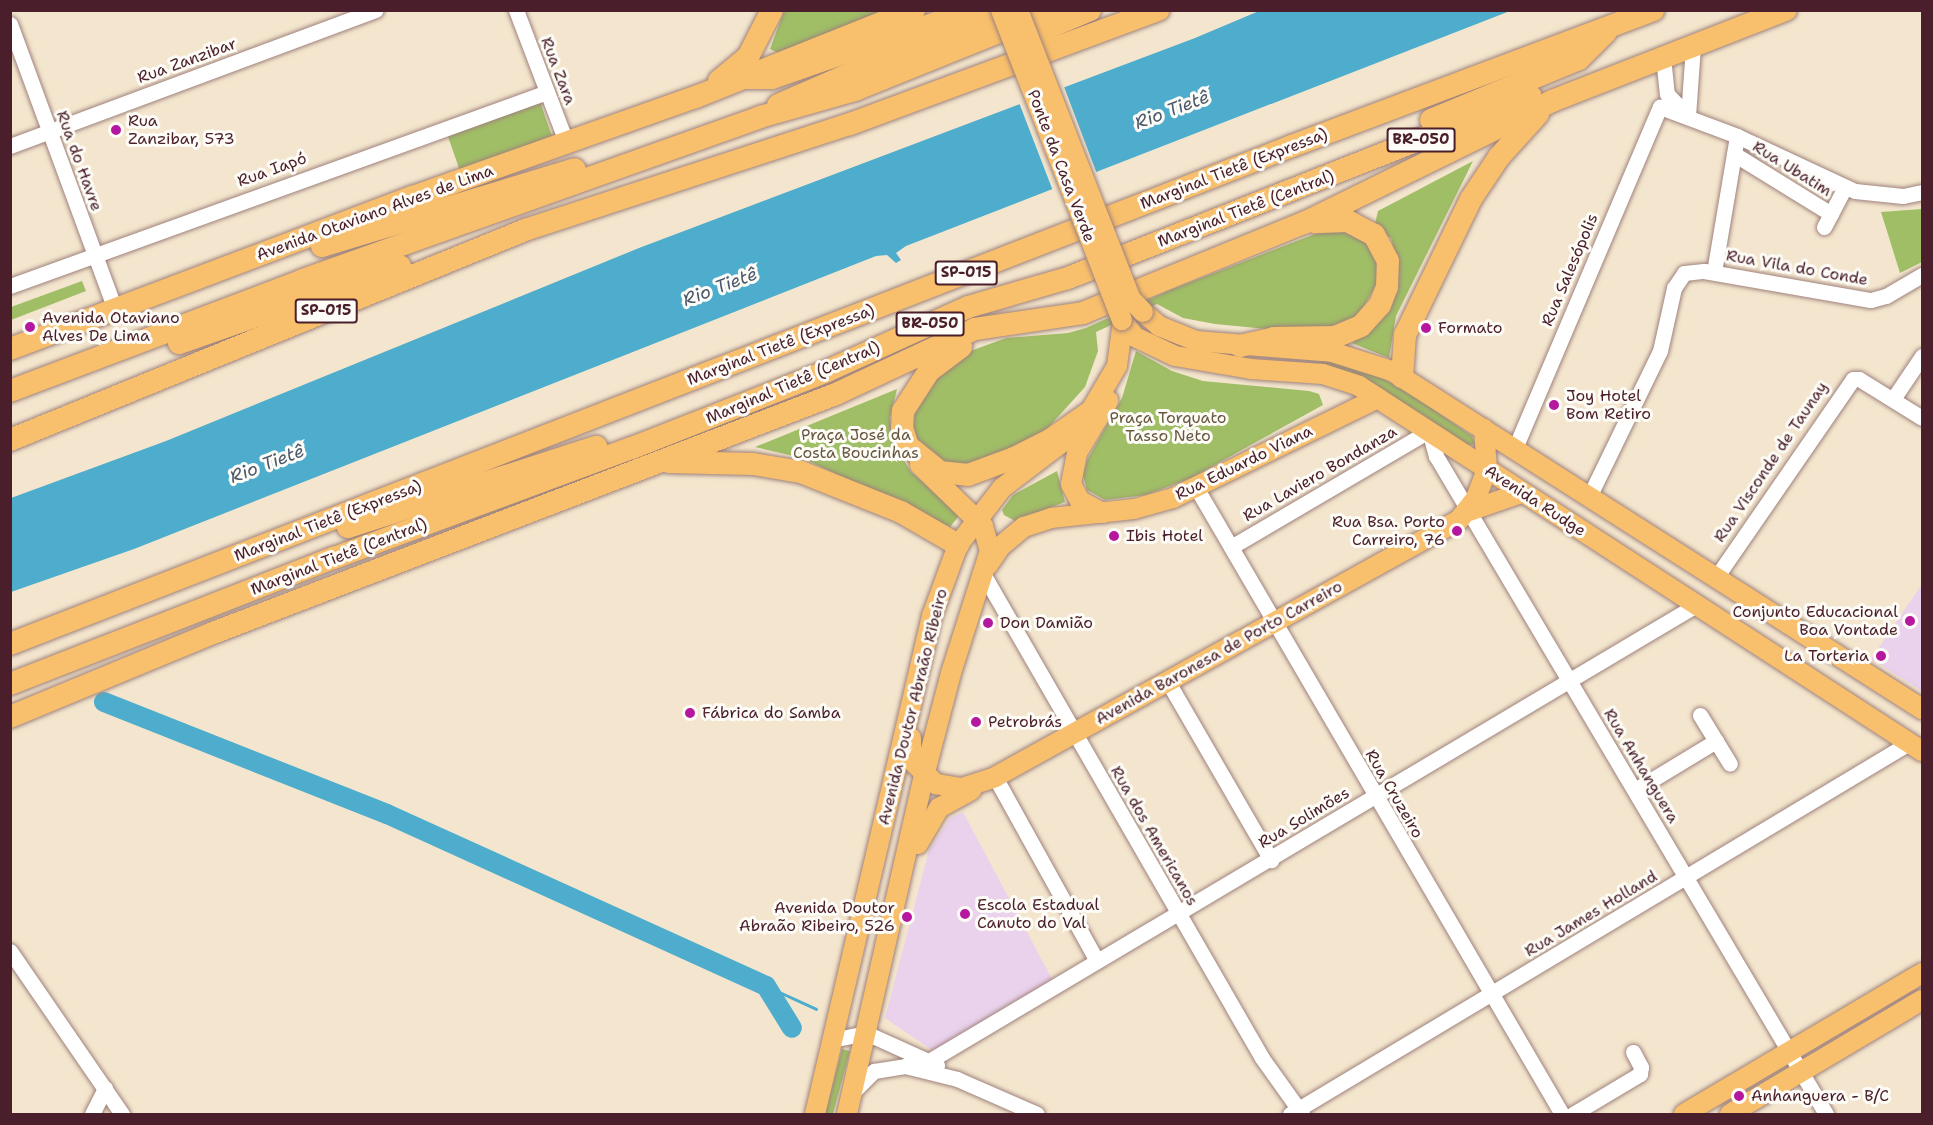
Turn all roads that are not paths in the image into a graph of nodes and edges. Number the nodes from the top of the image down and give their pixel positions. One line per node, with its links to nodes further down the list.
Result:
1 (375, 10): 26 (street, Rua Zanzibar)
2 (516, 10): 20 (street, Rua Zara)
3 (772, 10): 21 (highway)
4 (914, 10): 19 (highway, Avenida Otaviano Alves de Lima)
5 (970, 10): 19 (main road)
6 (996, 10): 25 (highway)
7 (1001, 10): 46 (main road, Ponte da Casa Verde, bridge)
8 (1018, 10): 44 (main road, Ponte da Casa Verde, bridge)
9 (1053, 10): 25 (highway)
10 (1090, 10): 33 (highway, SP-015)
11 (1159, 10): 33 (highway, SP-015)
12 (1653, 10): 15 (highway, Marginal Tietê (Expressa) / SP-015)
13 (1786, 10): 16 (highway, BR-050)
14 (10, 24): 26 (street, Rua do Havre)
15 (1611, 27): 35 (highway); 72 (highway, Marginal Tietê (Expressa) / SP-015)
16 (1693, 46): 17 (highway, BR-050); 24 (street)
17 (1663, 57): 18 (highway, BR-050); 23 (street, Rua Salesópolis)
18 (1609, 77): 22 (highway); 35 (highway, Marginal Tietê (Central) / BR-050)
19 (741, 80): 21 (highway, Avenida Otaviano Alves de Lima)
20 (547, 92): 28 (street, Rua Zara); 38 (street, Rua Iapó)
21 (696, 97): 28 (highway, Avenida Otaviano Alves de Lima)
22 (1552, 101): 36 (highway); 52 (highway)
23 (1664, 101): 24 (street); 63 (street, Rua Salesópolis)
24 (1688, 116): 27 (street)
25 (760, 117): 30 (highway)
26 (50, 131): 29 (street, Rua Zanzibar); 38 (street, Rua do Havre)
27 (1737, 136): 31 (street); 32 (street)
28 (567, 144): 39 (highway, Avenida Otaviano Alves de Lima)
29 (10, 146)
30 (674, 149): 39 (highway); 50 (highway)
31 (1734, 154): 32 (street, Rua Ubatim); 40 (street)
32 (1845, 187): 34 (street)
33 (645, 188): 37 (highway, SP-015)
34 (1923, 192)
35 (1234, 214): 62 (highway, Marginal Tietê (Central) / BR-050)
36 (1304, 223): 45 (highway); 47 (highway)
37 (525, 230): 50 (highway); 60 (highway, SP-015)
38 (94, 254): 42 (street, Rua Iapó); 43 (street, Rua do Havre)
39 (230, 266): 43 (highway, Avenida Otaviano Alves de Lima)
40 (1714, 272): 41 (street, Rua Vila do Conde); 68 (street, Rua Vila do Conde)
41 (1923, 275)
42 (10, 286)
43 (115, 309): 48 (highway, Avenida Otaviano Alves de Lima)
44 (1143, 312): 47 (main road, Avenida Rudge)
45 (1024, 321): 61 (highway); 64 (highway)
46 (1122, 321): 51 (main road, Avenida Doutor Abraão Ribeiro); 54 (main road, Avenida Rudge)
47 (1240, 346): 52 (main road, Avenida Rudge)
48 (10, 349)
49 (1923, 356): 55 (street)
50 (80, 364): 53 (highway)
51 (1117, 366): 56 (main road, Avenida Doutor Abraão Ribeiro); 70 (main road)
52 (1402, 377): 58 (main road, Avenida Rudge)
53 (10, 391)
54 (1378, 398): 59 (main road, Avenida Rudge); 66 (main road, Rua Eduardo Viana)
55 (1893, 399): 57 (street, Rua Visconde de Taunay); 76 (street, Rua Visconde de Taunay)
56 (1090, 412): 61 (highway); 71 (main road, Avenida Doutor Abraão Ribeiro)
57 (1923, 418)
58 (1484, 429): 63 (main road, Avenida Rudge); 65 (main road)
59 (1429, 433): 65 (main road, Avenida Rudge); 69 (street, Rua Anhanguera); 74 (street, Rua Laviero Bondanza)
60 (10, 440)
61 (908, 446): 71 (main road)
62 (632, 448): 72 (highway); 82 (highway, Marginal Tietê (Central))
63 (1515, 448): 68 (main road, Avenida Rudge)
64 (652, 462): 73 (highway); 86 (highway)
65 (1487, 470): 67 (main road, Avenida Rudge); 69 (main road)
66 (1197, 489): 70 (main road, Rua Eduardo Viana); 74 (street, Rua Cruzeiro)
67 (1521, 493): 69 (main road, Avenida Baronesa de Porto Carreiro); 77 (main road, Avenida Rudge)
68 (1589, 497): 76 (main road, Avenida Rudge)
69 (1468, 511): 78 (main road, Avenida Baronesa de Porto Carreiro); 80 (street, Rua Anhanguera)
70 (1104, 513): 75 (main road, Rua Eduardo Viana)
71 (976, 519): 73 (main road, Avenida Doutor Abraão Ribeiro); 75 (main road, Avenida Doutor Abraão Ribeiro)
72 (322, 524): 79 (highway, Marginal Tietê (Expressa) / SP-015)
73 (958, 546): 83 (main road, Avenida Doutor Abraão Ribeiro)
74 (1231, 547): 78 (street, Rua Cruzeiro)
75 (982, 572): 87 (street, Rua dos Americanos); 91 (main road, Avenida Doutor Abraão Ribeiro)
76 (1717, 576): 84 (main road, Avenida Rudge)
77 (1696, 605): 80 (street, Rua Solimões); 89 (main road, Avenida Rudge)
78 (1274, 621): 81 (main road, Avenida Baronesa de Porto Carreiro); 94 (street, Rua Cruzeiro)
79 (10, 644)
80 (1570, 681): 93 (street, Rua Anhanguera); 94 (street, Rua Solimões)
81 (1168, 682): 87 (main road, Avenida Baronesa de Porto Carreiro); 95 (street)
82 (10, 684)
83 (912, 703): 91 (main road); 105 (main road, Avenida Doutor Abraão Ribeiro)
84 (1923, 710)
85 (1700, 715): 88 (street)
86 (10, 717)
87 (1073, 734): 92 (main road, Avenida Baronesa de Porto Carreiro); 98 (street, Rua dos Americanos)
88 (1716, 741): 90 (street); 93 (street)
89 (1916, 747): 97 (street, Rua James Holland)
90 (1730, 764)
91 (924, 776): 92 (main road, Avenida Baronesa de Porto Carreiro); 96 (main road, Avenida Doutor Abraão Ribeiro)
92 (991, 779): 96 (main road); 100 (street)
93 (1635, 790): 97 (street, Rua Anhanguera)
94 (1375, 798): 95 (street, Rua Solimões); 102 (street, Rua Cruzeiro)
95 (1271, 860): 98 (street, Rua Solimões)
96 (905, 873): 104 (main road, Avenida Doutor Abraão Ribeiro)
97 (1687, 877): 102 (street, Rua James Holland); 107 (street, Rua Anhanguera)
98 (1178, 913): 100 (street, Rua Solimões); 113 (street, Rua dos Americanos)
99 (10, 951): 111 (street)
100 (1096, 962): 108 (street, Rua Solimões)
101 (1923, 973): 107 (main road)
102 (1490, 996): 113 (street, Rua James Holland); 119 (street, Rua Cruzeiro)
103 (1923, 1000): 109 (main road)
104 (866, 1033): 105 (street); 108 (street); 112 (main road, Avenida Doutor Abraão Ribeiro)
105 (831, 1040): 116 (main road, Avenida Doutor Abraão Ribeiro)
106 (1633, 1052): 120 (street)
107 (1789, 1052): 109 (street, Rua Anhanguera); 121 (main road)
108 (930, 1061): 110 (street)
109 (1801, 1072): 122 (main road); 123 (street, Rua Anhanguera)
110 (957, 1078): 112 (street); 118 (street)
111 (105, 1088): 114 (street); 115 (street)
112 (852, 1094): 117 (main road, Avenida Doutor Abraão Ribeiro)
113 (1297, 1113)
114 (92, 1114)
115 (122, 1114)
116 (815, 1114)
117 (847, 1114)
118 (1037, 1114)
119 (1562, 1114)
120 (1573, 1114)
121 (1684, 1114)
122 (1730, 1114)
123 (1827, 1114)

